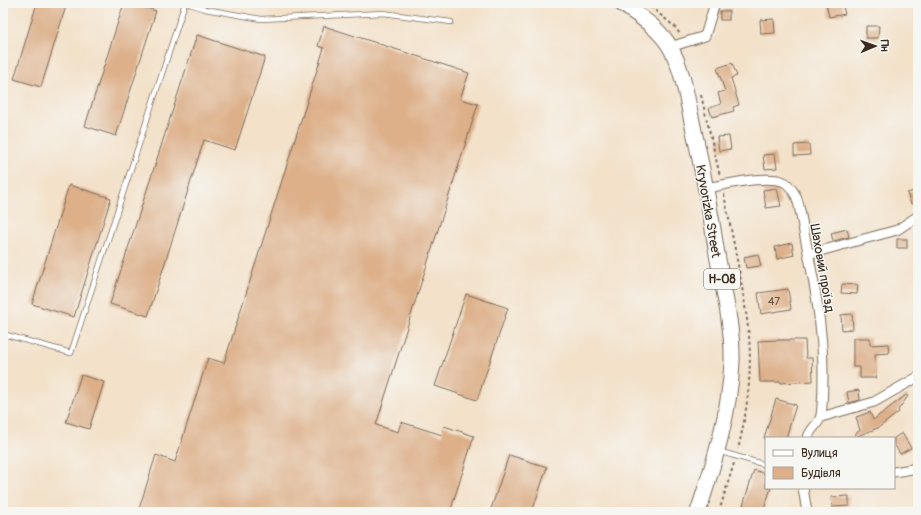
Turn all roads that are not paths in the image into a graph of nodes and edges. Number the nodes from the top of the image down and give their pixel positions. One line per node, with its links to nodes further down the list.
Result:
1 (186, 3): 4 (lane); 9 (lane)
2 (715, 3): 5 (street)
3 (627, 5): 5 (main road, Kryvorizka Street / Н-08)
4 (450, 22)
5 (670, 47): 6 (main road, Kryvorizka Street / Н-08)
6 (706, 188): 8 (street, Шаховий проїзд); 13 (main road, Kryvorizka Street / Н-08)
7 (918, 216): 8 (street)
8 (809, 254): 11 (street, Шаховий проїзд)
9 (3, 334)
10 (918, 377): 11 (street)
11 (821, 417): 12 (street)
12 (808, 437)
13 (717, 450): 14 (lane); 19 (main road, Kryvorizka Street / Н-08)
14 (765, 465)
15 (918, 468): 16 (street)
16 (895, 472)
17 (803, 489): 18 (street)
18 (805, 502): 20 (street); 21 (street)
19 (698, 512)
20 (802, 512)
21 (807, 512)

